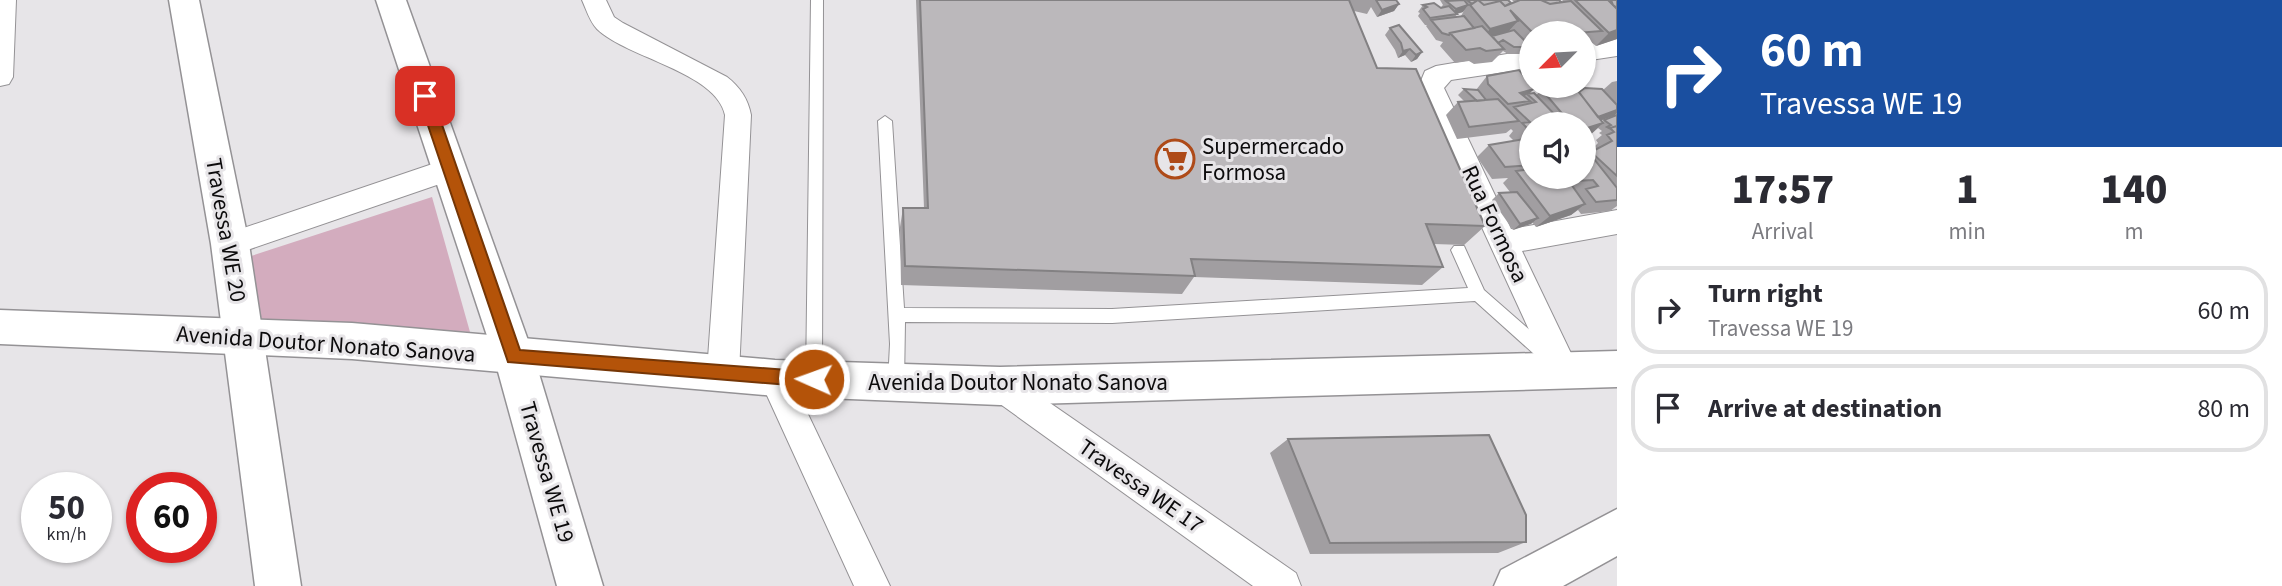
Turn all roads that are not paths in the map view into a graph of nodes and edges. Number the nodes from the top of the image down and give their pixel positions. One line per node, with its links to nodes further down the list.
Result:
1 (4, 0): 9 (street)
2 (184, 0): 14 (main road, Travessa WE 20)
3 (391, 0): 11 (main road, Travessa WE 19)
4 (594, 0): 23 (street)
5 (817, 0): 24 (lane)
6 (1617, 47): 7 (street)
7 (1596, 50)
8 (1519, 61): 13 (street, Rua Formosa)
9 (0, 77)
10 (885, 121): 17 (lane)
11 (450, 169): 14 (street); 20 (main road, Travessa WE 19)
12 (1617, 222): 13 (street)
13 (1504, 242): 22 (street, Rua Formosa)
14 (230, 244): 19 (main road, Travessa WE 20)
15 (1460, 250): 16 (lane)
16 (1478, 294): 17 (lane); 22 (lane)
17 (896, 315): 25 (lane)
18 (0, 327): 19 (main road, Avenida Doutor Nonato Sanova)
19 (244, 335): 20 (main road, Avenida Doutor Nonato Sanova); 28 (main road, Travessa WE 20)
20 (514, 357): 23 (main road, Avenida Doutor Nonato Sanova); 29 (main road, Travessa WE 19)
21 (1617, 369): 22 (main road, Avenida Doutor Nonato Sanova)
22 (1563, 370): 26 (main road, Avenida Doutor Nonato Sanova)
23 (723, 373): 24 (main road, Avenida Doutor Nonato Sanova)
24 (795, 379): 25 (main road, Avenida Doutor Nonato Sanova); 30 (street)
25 (896, 383): 26 (main road, Avenida Doutor Nonato Sanova)
26 (1000, 386): 31 (street, Travessa WE 17)
27 (1617, 531): 32 (main road)
28 (278, 586)
29 (580, 586)
30 (872, 586)
31 (1283, 586)
32 (1517, 586)

